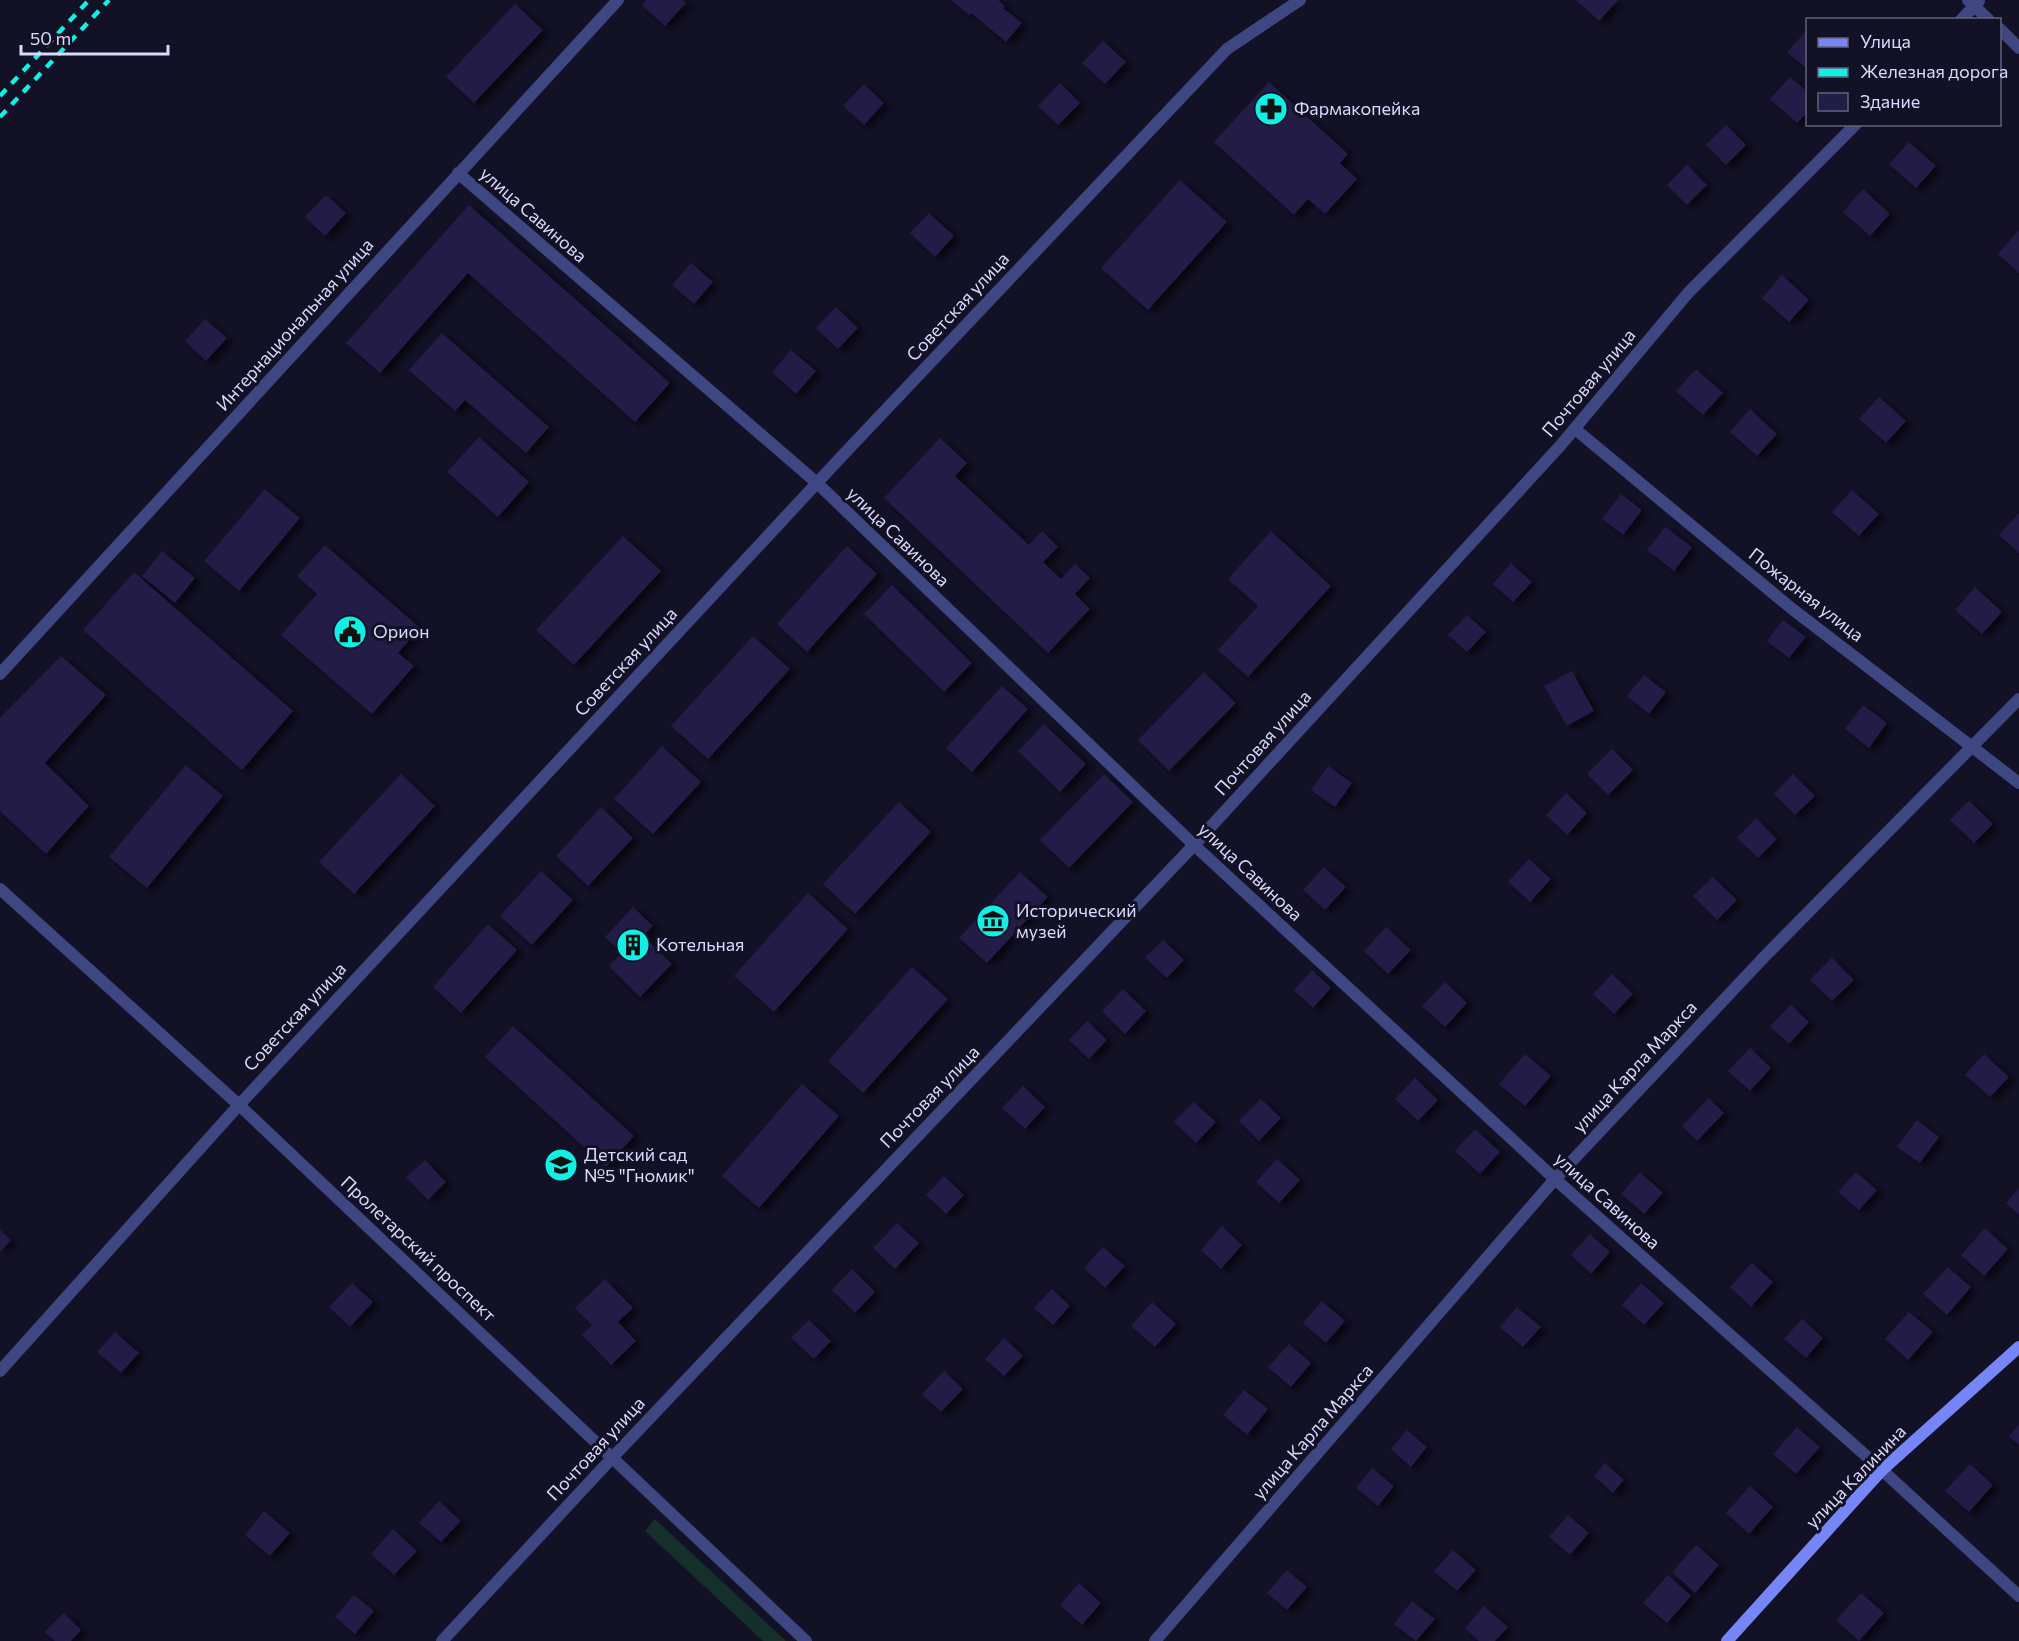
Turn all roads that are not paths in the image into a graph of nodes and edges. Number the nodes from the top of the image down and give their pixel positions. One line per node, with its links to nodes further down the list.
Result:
1 (618, 0): 9 (street, Интернациональная улица)
2 (1300, 0): 11 (street, Советская улица)
3 (1975, 2): 4 (street); 5 (street)
4 (1963, 18)
5 (1987, 18)
6 (2001, 30): 7 (street)
7 (2019, 48)
8 (1854, 126): 10 (street, Почтовая улица)
9 (458, 173): 11 (street, улица Савинова); 12 (street, Интернациональная улица)
10 (1575, 429): 14 (street, Пожарная улица); 16 (street, Почтовая улица)
11 (817, 483): 16 (street, улица Савинова); 18 (street, Советская улица)
12 (0, 674)
13 (2019, 699): 14 (street, улица Карла Маркса)
14 (1972, 746): 15 (street, Пожарная улица); 19 (street, улица Карла Маркса)
15 (2019, 783)
16 (1194, 845): 19 (street, улица Савинова); 22 (street, Почтовая улица)
17 (0, 889): 18 (street, Пролетарский проспект)
18 (238, 1104): 21 (street, Советская улица); 22 (street, Пролетарский проспект)
19 (1555, 1179): 23 (street, улица Савинова); 27 (street, улица Карла Маркса)
20 (2019, 1347): 23 (main road, улица Калинина)
21 (0, 1371)
22 (612, 1458): 25 (street, Почтовая улица); 26 (street, Пролетарский проспект)
23 (1882, 1470): 24 (street, улица Савинова); 28 (main road, улица Калинина)
24 (2019, 1596)
25 (442, 1641)
26 (806, 1641)
27 (1155, 1641)
28 (1727, 1641)

